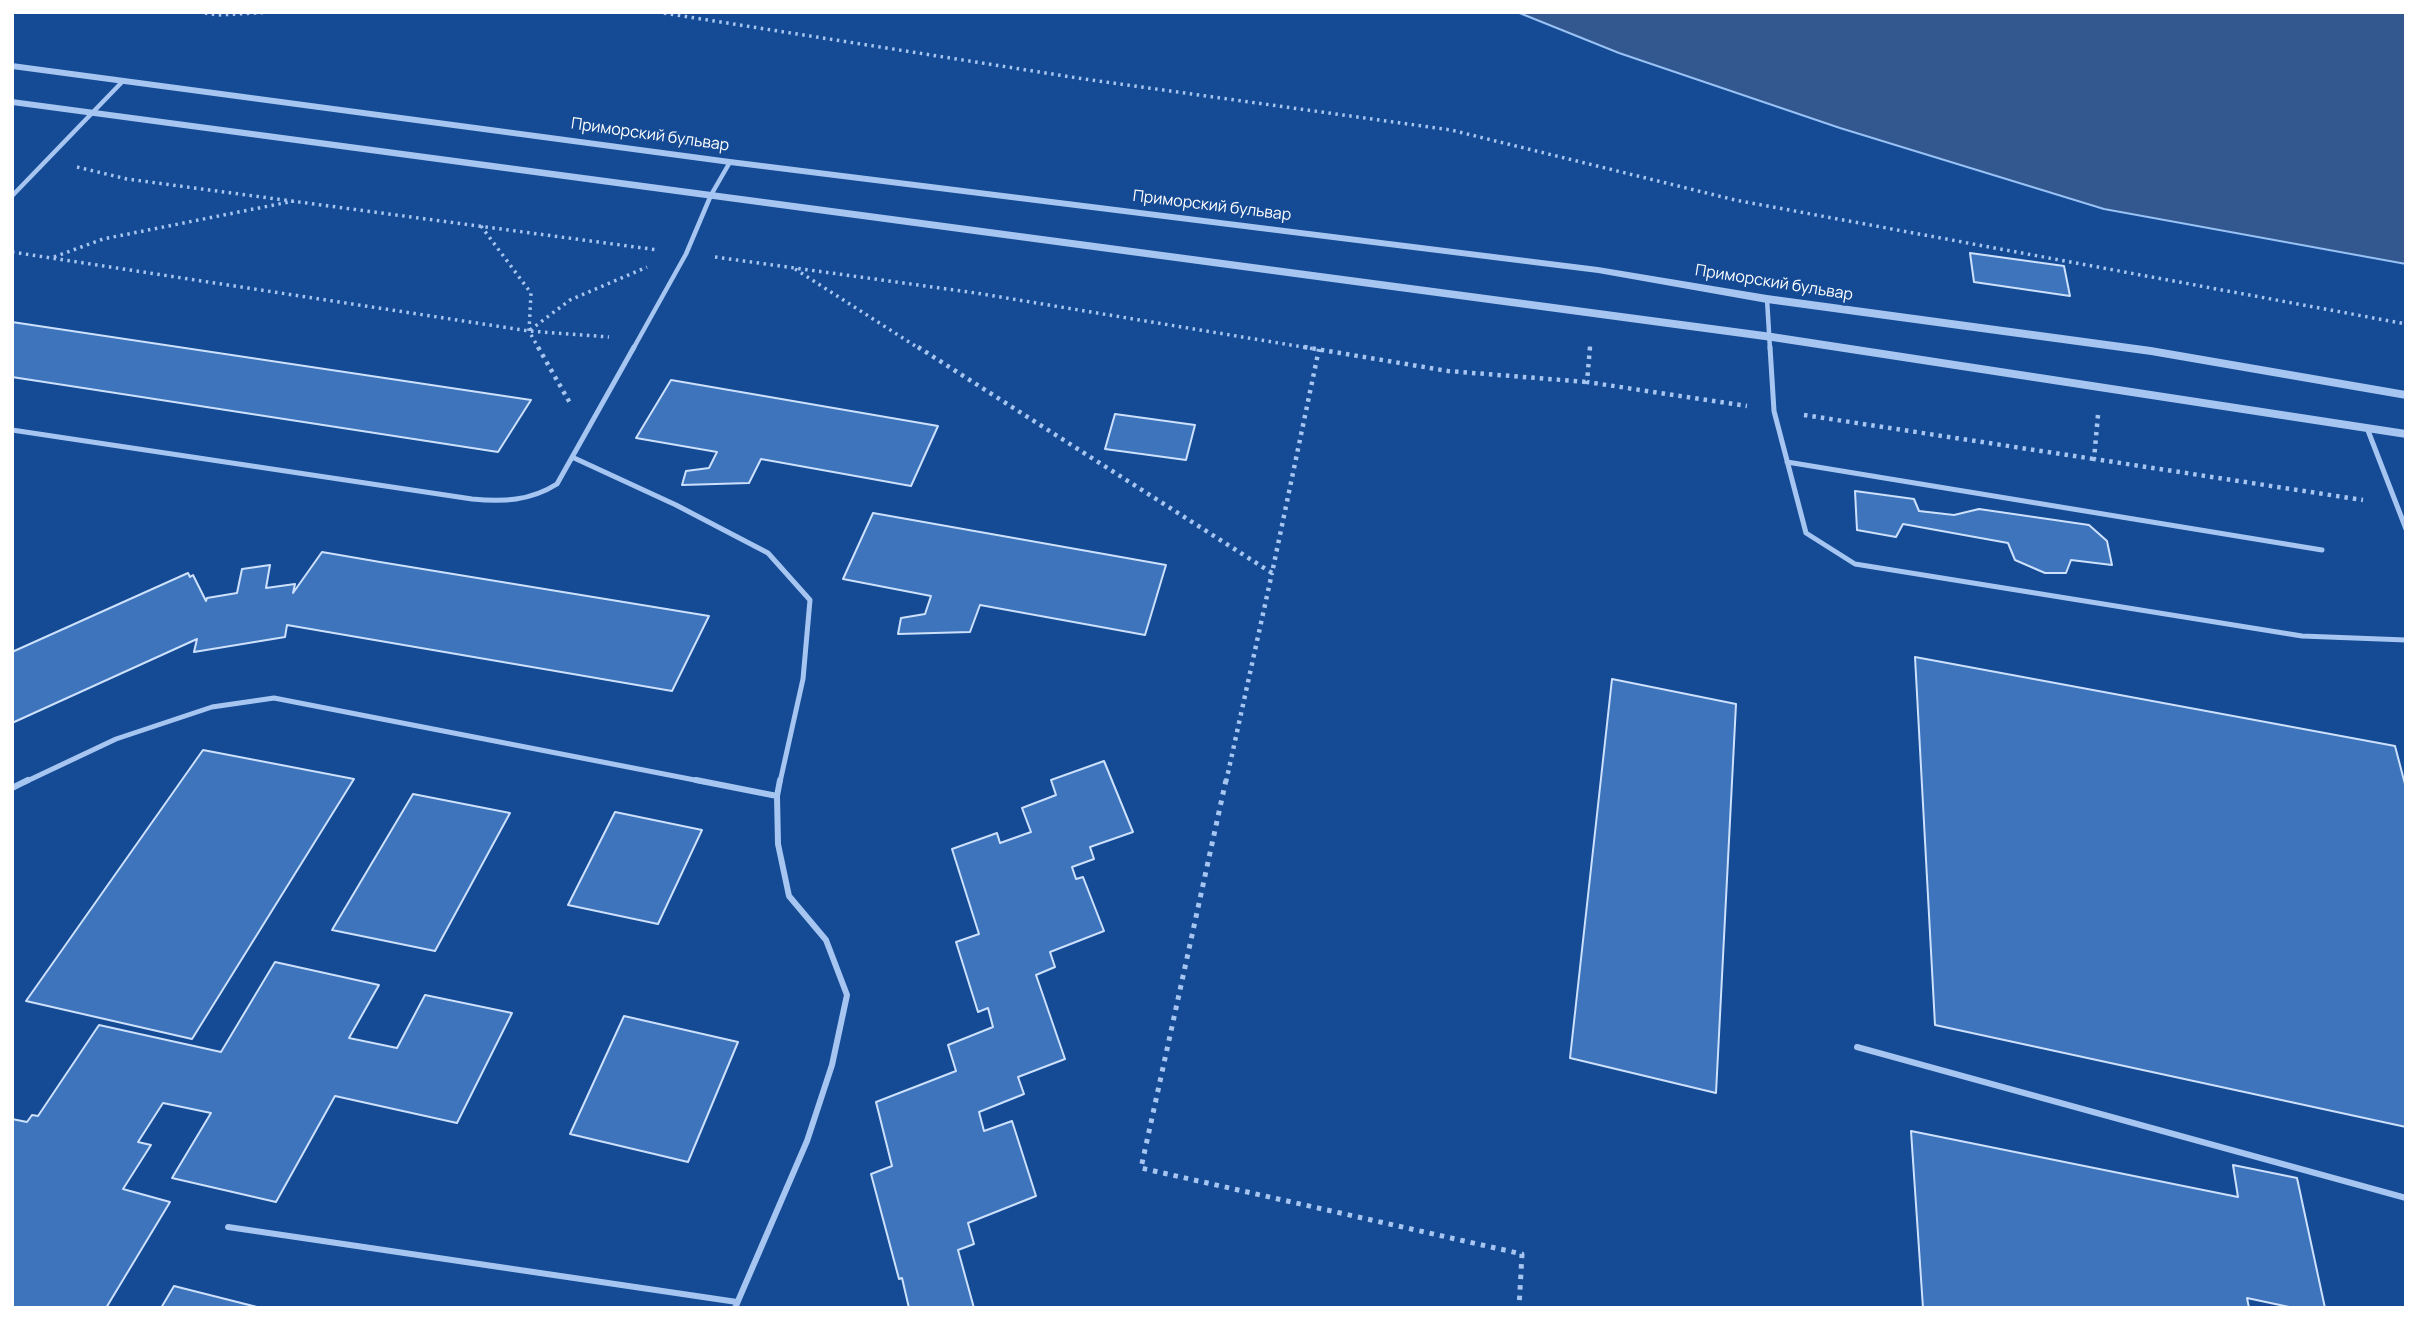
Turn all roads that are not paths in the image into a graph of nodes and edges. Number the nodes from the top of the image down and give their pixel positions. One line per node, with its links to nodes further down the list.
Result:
1 (12, 66): 2 (street, Приморский бульвар)
2 (123, 81): 4 (lane); 5 (street, Приморский бульвар)
3 (12, 102): 4 (street)
4 (90, 112): 6 (street); 7 (lane)
5 (730, 162): 6 (lane); 8 (street, Приморский бульвар)
6 (711, 195): 9 (street); 14 (lane)
7 (12, 197)
8 (1767, 299): 9 (lane); 10 (street, Приморский бульвар)
9 (1772, 337): 11 (street); 15 (lane)
10 (2406, 395)
11 (2367, 428): 13 (street); 16 (lane)
12 (12, 430): 14 (lane)
13 (2406, 434)
14 (572, 457): 20 (lane)
15 (1787, 462): 17 (lane); 18 (lane)
16 (2406, 529)
17 (2322, 550)
18 (2406, 640)
19 (12, 788): 20 (lane)
20 (777, 796): 24 (lane)
21 (1857, 1047): 22 (lane)
22 (2406, 1198)
23 (228, 1227): 24 (lane)
24 (736, 1305)

